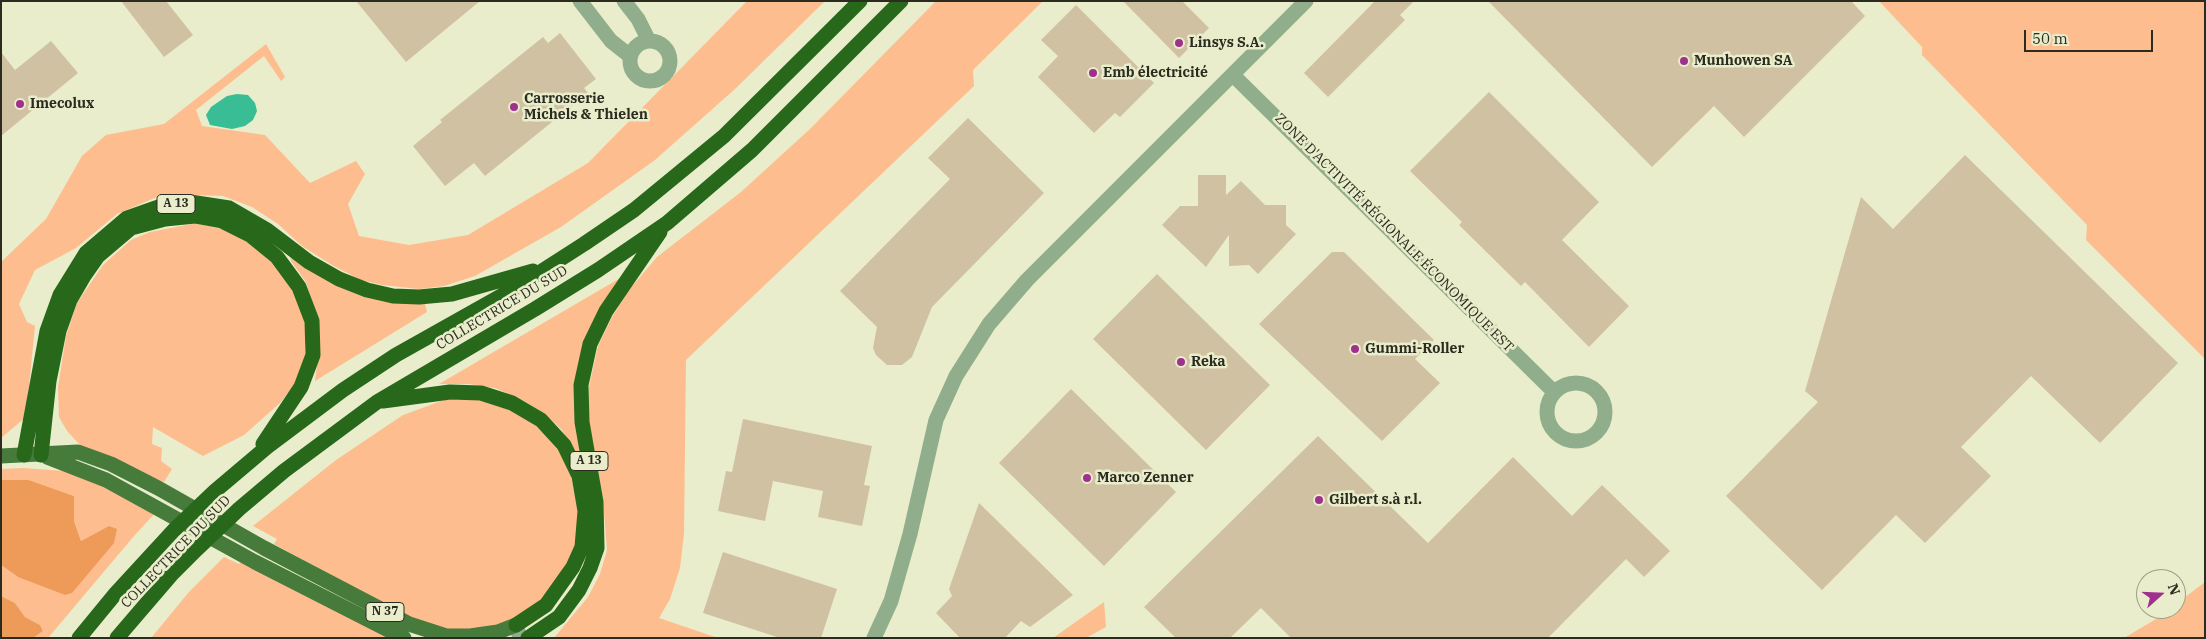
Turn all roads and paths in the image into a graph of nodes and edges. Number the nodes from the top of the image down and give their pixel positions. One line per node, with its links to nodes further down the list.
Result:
1 (580, 1): 7 (street)
2 (624, 1): 6 (street)
3 (860, 1): 10 (highway, COLLECTRICE DU SUD / A 13)
4 (902, 1): 9 (highway, COLLECTRICE DU SUD / A 13)
5 (1306, 1): 8 (street)
6 (649, 41): 7 (street); 7 (street)
7 (630, 56)
8 (1234, 75): 11 (street, ZONE D'ACTIVITÉ RÉGIONALE ÉCONOMIQUE EST); 22 (street)
9 (667, 223): 12 (highway, COLLECTRICE DU SUD / A 13); 21 (highway, A 13)
10 (552, 265): 13 (highway, A 13); 16 (highway, COLLECTRICE DU SUD / A 13)
11 (1554, 392)
12 (377, 402): 17 (highway, A 13); 19 (highway, COLLECTRICE DU SUD / A 13)
13 (24, 455): 14 (main road, N 37); 15 (main road, N 37)
14 (41, 455): 16 (highway, A 13); 17 (main road, N 37); 20 (main road, N 37)
15 (1, 456)
16 (249, 464): 18 (highway, COLLECTRICE DU SUD / A 13)
17 (518, 632)
18 (79, 638)
19 (117, 638)
20 (404, 638)
21 (528, 638)
22 (874, 638)

